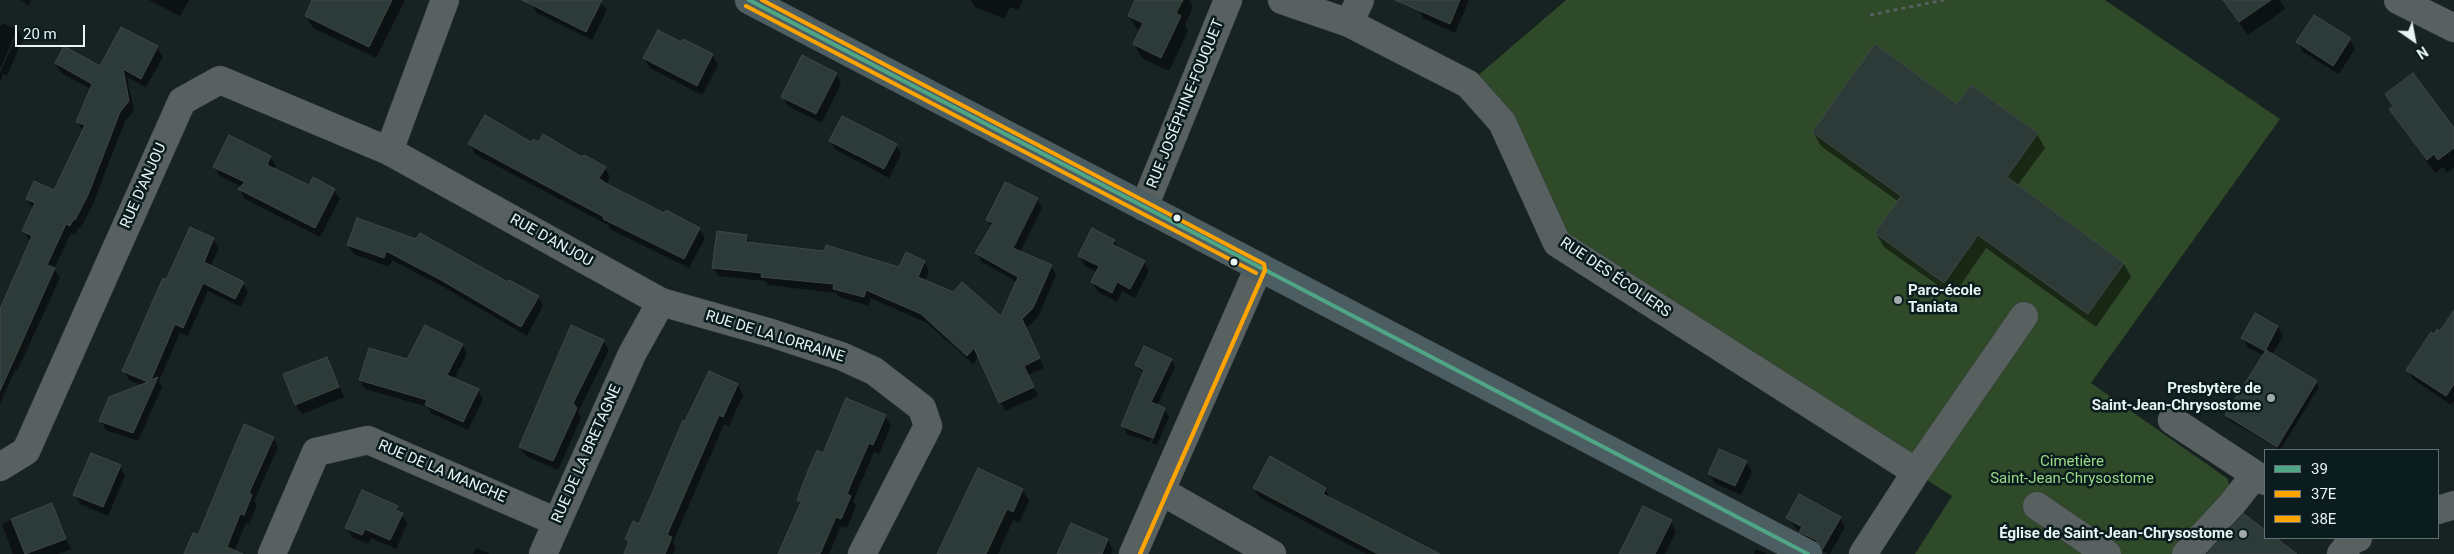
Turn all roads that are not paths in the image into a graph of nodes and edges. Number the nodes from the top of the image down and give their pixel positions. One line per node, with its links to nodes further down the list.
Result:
1 (445, 0): 8 (street)
2 (1228, 0): 9 (street, RUE JOSÉPHINE-FOUQUET)
3 (1282, 0): 6 (street, RUE DES ÉCOLIERS)
4 (2398, 0): 7 (street)
5 (754, 1): 9 (main road)
6 (1354, 11): 15 (street, RUE DES ÉCOLIERS)
7 (2454, 28)
8 (389, 151): 11 (street, RUE D'ANJOU); 14 (street, RUE D'ANJOU)
9 (1144, 207): 10 (main road)
10 (1260, 267): 17 (street); 27 (main road)
11 (661, 302): 21 (street, RUE DE LA BRETAGNE); 24 (street, RUE DE LA LORRAINE)
12 (2024, 316): 15 (street)
13 (2172, 420): 16 (street)
14 (0, 467)
15 (1916, 472): 28 (street)
16 (2260, 478): 30 (street)
17 (1161, 492): 25 (street); 26 (street)
18 (2454, 505): 20 (street)
19 (2036, 506): 29 (street)
20 (2439, 510)
21 (557, 522): 22 (street, RUE DE LA MANCHE); 23 (street, RUE DE LA BRETAGNE)
22 (272, 554)
23 (543, 554)
24 (862, 554)
25 (1133, 554)
26 (1272, 554)
27 (1808, 554)
28 (1863, 554)
29 (2107, 554)
30 (2186, 554)

